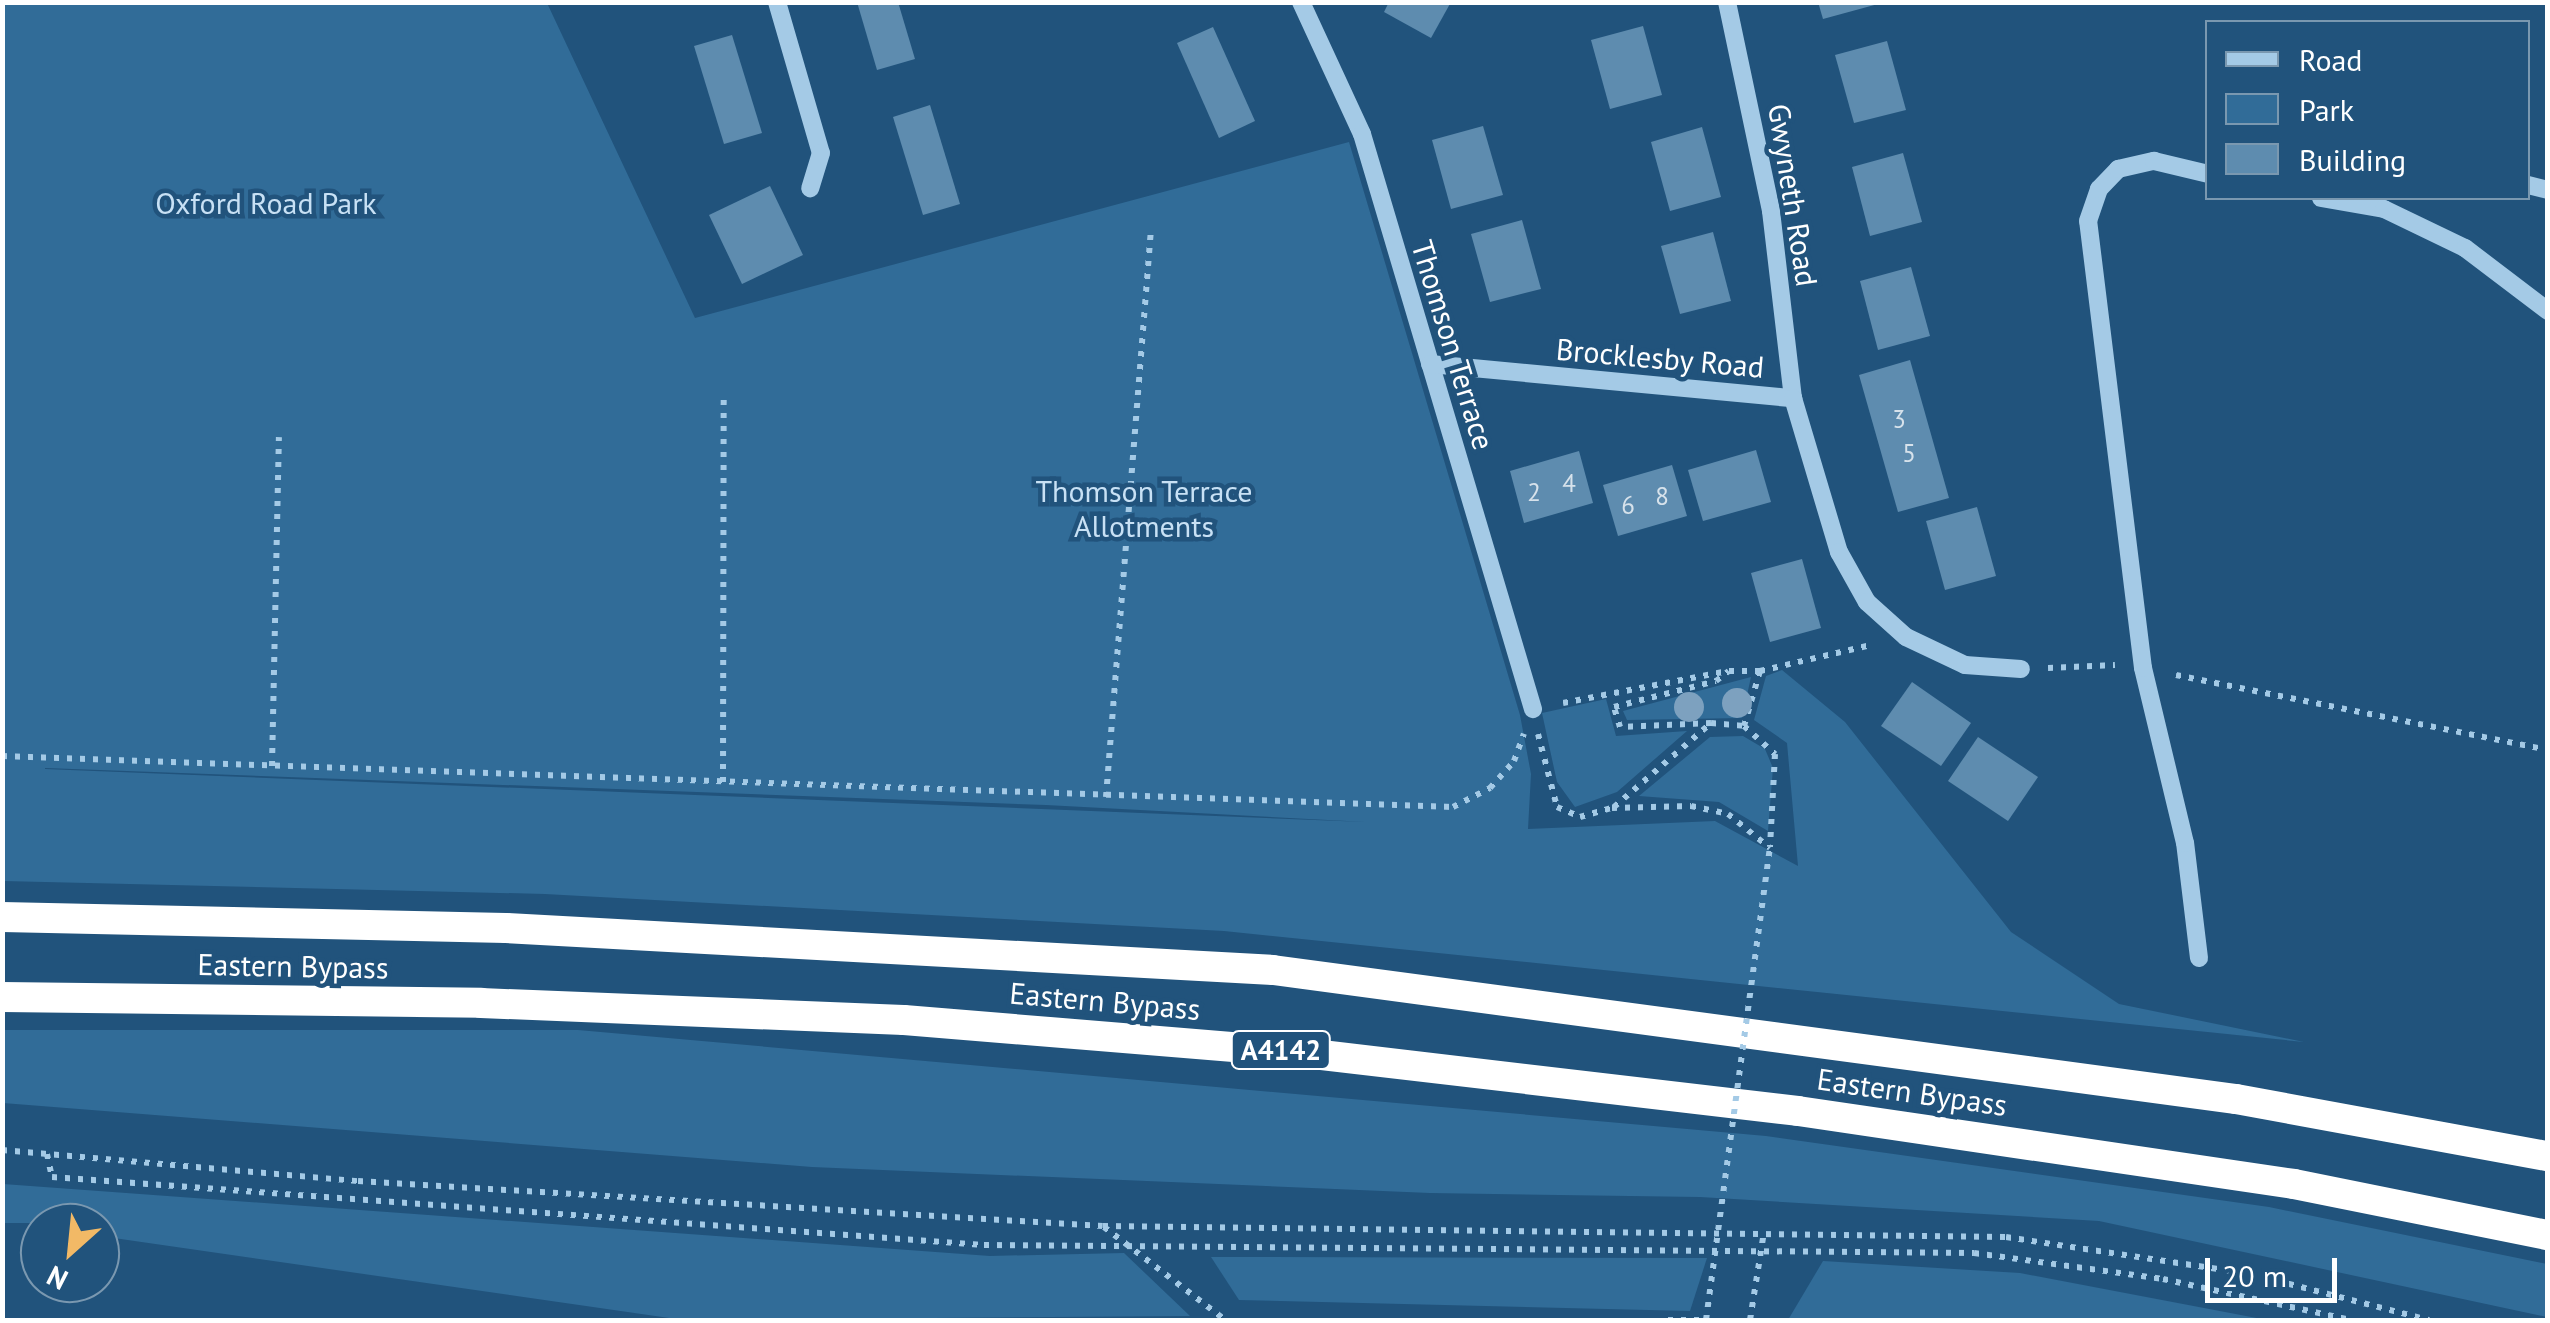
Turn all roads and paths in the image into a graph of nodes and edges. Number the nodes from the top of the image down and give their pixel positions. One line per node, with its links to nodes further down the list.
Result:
1 (777, 2): 5 (street)
2 (1301, 2): 9 (street, Thomson Terrace)
3 (1728, 2): 11 (street, Gwyneth Road)
4 (2205, 173): 15 (street)
5 (810, 188)
6 (2332, 200): 8 (street)
7 (1151, 228): 25 (path)
8 (2545, 303)
9 (1430, 364): 11 (street, Brocklesby Road); 18 (street, Thomson Terrace)
10 (724, 395): 24 (path)
11 (1793, 398): 13 (street, Brocklesby Road)
12 (279, 438): 23 (path)
13 (1906, 637): 14 (street, Brocklesby Road); 17 (path)
14 (2021, 668): 15 (path)
15 (2144, 668): 21 (path); 29 (street)
16 (1729, 670): 17 (path); 18 (path); 19 (path)
17 (1760, 672): 20 (path)
18 (1533, 710): 25 (path); 26 (path)
19 (1711, 723): 20 (path); 26 (path)
20 (1744, 726): 27 (path)
21 (2548, 750)
22 (2, 756): 23 (path)
23 (272, 766): 24 (path)
24 (723, 782): 25 (path)
25 (1106, 797)
26 (1612, 808): 27 (path)
27 (1770, 848): 41 (path, bridge)
28 (2, 917): 33 (highway, Eastern Bypass)
29 (2199, 958)
30 (2, 998): 36 (highway, Eastern Bypass / A4142)
31 (2, 1150): 32 (path)
32 (47, 1154): 34 (path); 37 (path)
33 (2548, 1156)
34 (1103, 1226): 35 (path); 37 (path)
35 (1764, 1232): 38 (path); 44 (path)
36 (2548, 1235)
37 (1135, 1246): 38 (path); 39 (path)
38 (1762, 1249): 42 (path); 43 (path)
39 (1225, 1320)
40 (1668, 1320): 41 (path)
41 (1703, 1320)
42 (1750, 1320)
43 (2351, 1320)
44 (2429, 1320)

